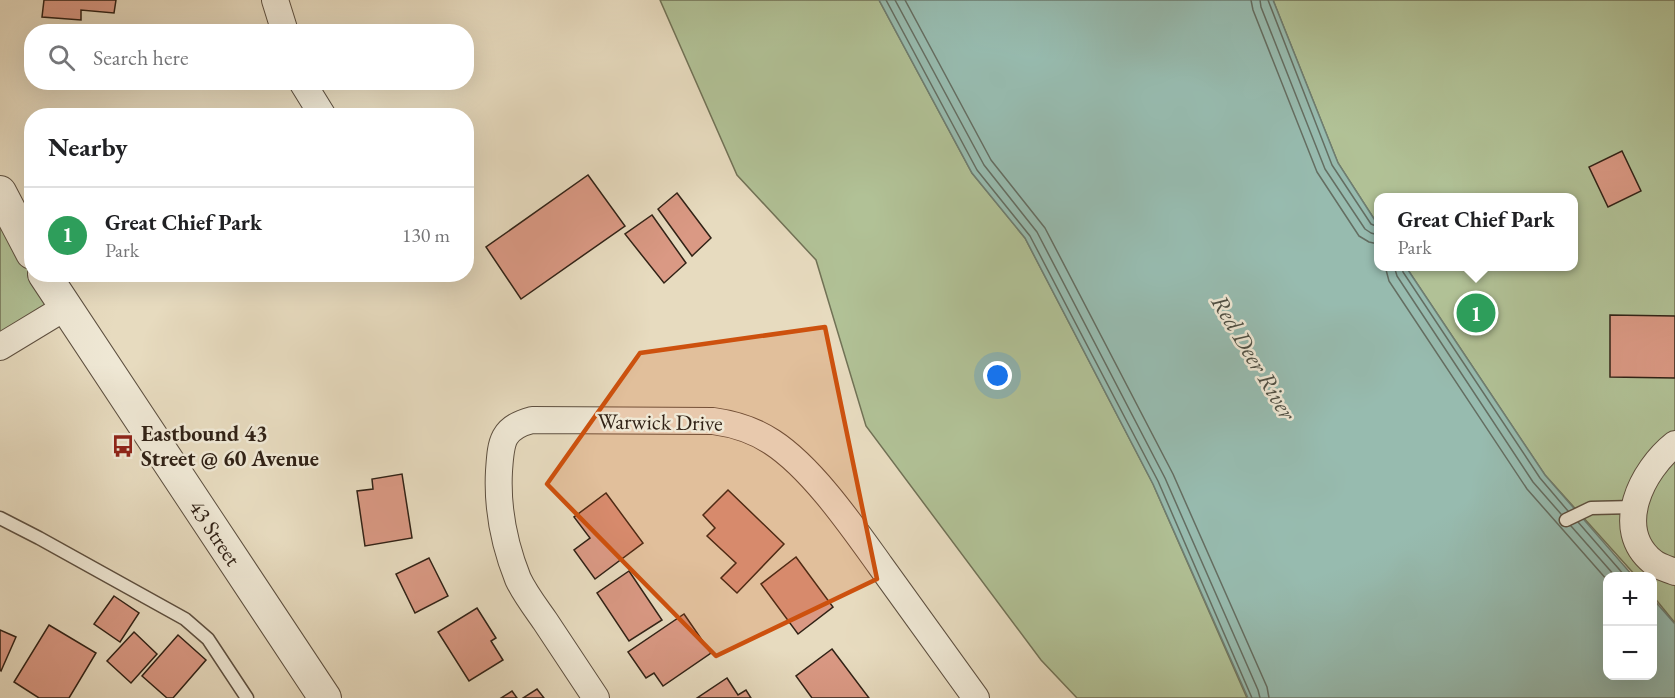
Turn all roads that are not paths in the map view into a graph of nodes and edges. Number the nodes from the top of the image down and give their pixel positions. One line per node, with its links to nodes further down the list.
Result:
1 (275, 0): 2 (street)
2 (282, 24)
3 (307, 90): 4 (street)
4 (318, 108)
5 (0, 192): 6 (street)
6 (24, 238)
7 (49, 282): 8 (street, 43 Street)
8 (66, 307): 9 (street); 16 (street, 43 Street)
9 (0, 347)
10 (1675, 444): 11 (street)
11 (1634, 507): 13 (lane); 14 (street)
12 (0, 518): 15 (lane)
13 (1566, 520)
14 (1675, 572)
15 (248, 698)
16 (325, 698)
17 (596, 698): 18 (street, Warwick Drive)
18 (976, 698)

